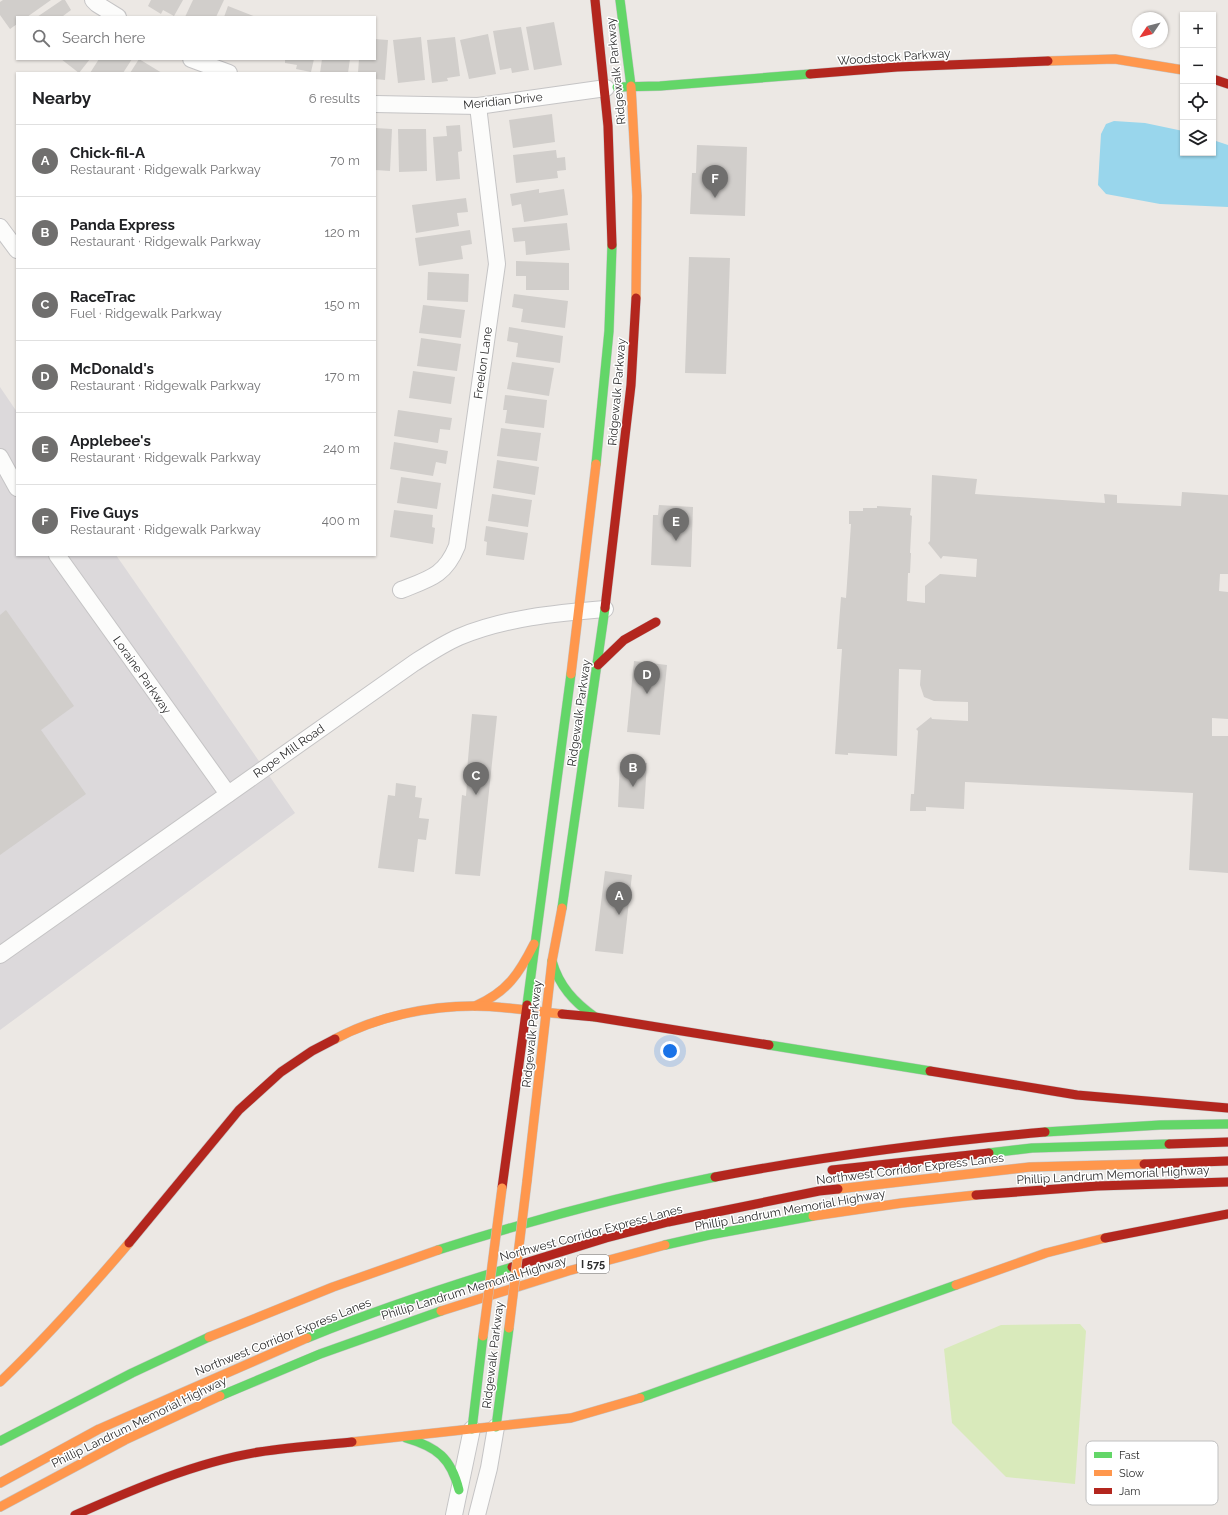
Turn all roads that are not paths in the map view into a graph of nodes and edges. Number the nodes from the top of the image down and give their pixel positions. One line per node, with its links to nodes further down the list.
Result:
1 (93, 0): 4 (street)
2 (595, 0): 11 (main road, Ridgewalk Parkway)
3 (620, 0): 10 (main road, Ridgewalk Parkway)
4 (116, 16)
5 (194, 60): 7 (street)
6 (1180, 70): 10 (main road, Woodstock Parkway)
7 (226, 72)
8 (1216, 80): 9 (main road)
9 (1228, 84)
10 (631, 87): 11 (main road, Woodstock Parkway); 20 (main road, Ridgewalk Parkway)
11 (606, 88): 13 (street, Meridian Drive); 21 (main road, Ridgewalk Parkway)
12 (376, 104): 13 (street, Meridian Drive)
13 (478, 106): 19 (street, Freelon Lane)
14 (0, 226): 15 (street)
15 (16, 249)
16 (0, 457): 17 (street)
17 (16, 486)
18 (58, 556): 24 (street, Loraine Parkway)
19 (401, 590)
20 (605, 609): 21 (street, Rope Mill Road); 23 (main road, Ridgewalk Parkway)
21 (579, 611): 24 (street, Rope Mill Road); 25 (main road, Ridgewalk Parkway)
22 (656, 622): 23 (main road)
23 (598, 665): 27 (main road, Ridgewalk Parkway)
24 (228, 794): 26 (street, Rope Mill Road)
25 (534, 944): 28 (main road); 29 (main road, Ridgewalk Parkway)
26 (0, 955)
27 (552, 961): 30 (main road, Ridgewalk Parkway); 31 (main road)
28 (475, 1006): 29 (main road); 41 (main road)
29 (524, 1011): 30 (main road); 43 (main road, Ridgewalk Parkway, bridge)
30 (546, 1013): 31 (main road); 42 (main road, Ridgewalk Parkway, bridge)
31 (595, 1017): 32 (main road)
32 (1228, 1108)
33 (1228, 1124): 39 (main road)
34 (1228, 1142): 36 (main road)
35 (1228, 1161): 46 (main road, Northwest Corridor Express Lanes)
36 (826, 1171)
37 (770, 1177): 39 (main road)
38 (1228, 1182): 48 (main road, Phillip Landrum Memorial Highway / I 575)
39 (659, 1189): 45 (main road)
40 (1228, 1214): 42 (main road)
41 (0, 1382)
42 (496, 1427): 43 (main road); 51 (street)
43 (472, 1429): 44 (main road); 47 (street)
44 (401, 1437): 47 (main road); 49 (main road)
45 (0, 1442)
46 (0, 1483)
47 (459, 1490): 50 (street)
48 (0, 1507)
49 (75, 1515)
50 (454, 1515)
51 (477, 1515)

